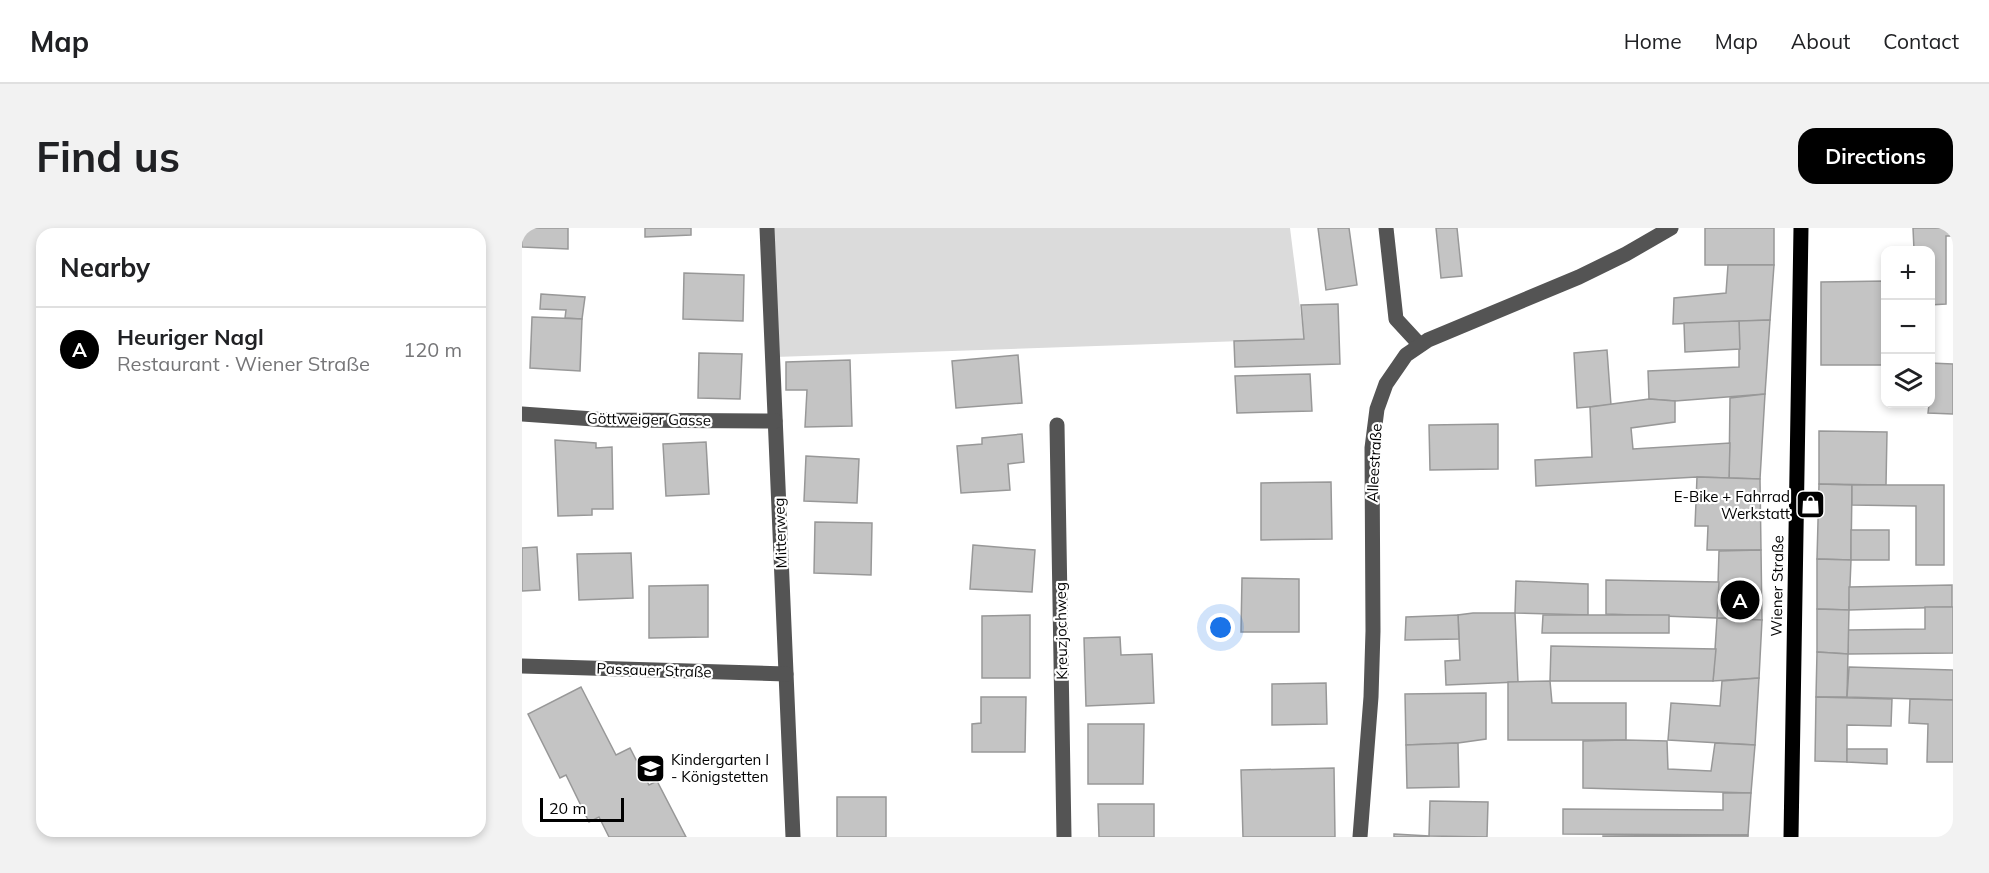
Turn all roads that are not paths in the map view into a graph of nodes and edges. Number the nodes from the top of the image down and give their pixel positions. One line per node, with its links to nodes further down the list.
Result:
1 (767, 228): 7 (street, Mitterweg)
2 (1386, 228): 5 (street)
3 (1671, 228): 5 (street, Alleestraße)
4 (1801, 228): 14 (main road, Wiener Straße)
5 (1420, 345): 13 (street, Alleestraße)
6 (522, 414): 7 (street, Göttweiger Gasse)
7 (775, 422): 10 (street, Mitterweg)
8 (1057, 425): 12 (street, Kreuzjochweg)
9 (522, 666): 10 (street, Passauer Straße)
10 (786, 674): 11 (street, Mitterweg)
11 (793, 837)
12 (1064, 837)
13 (1360, 837)
14 (1791, 837)

